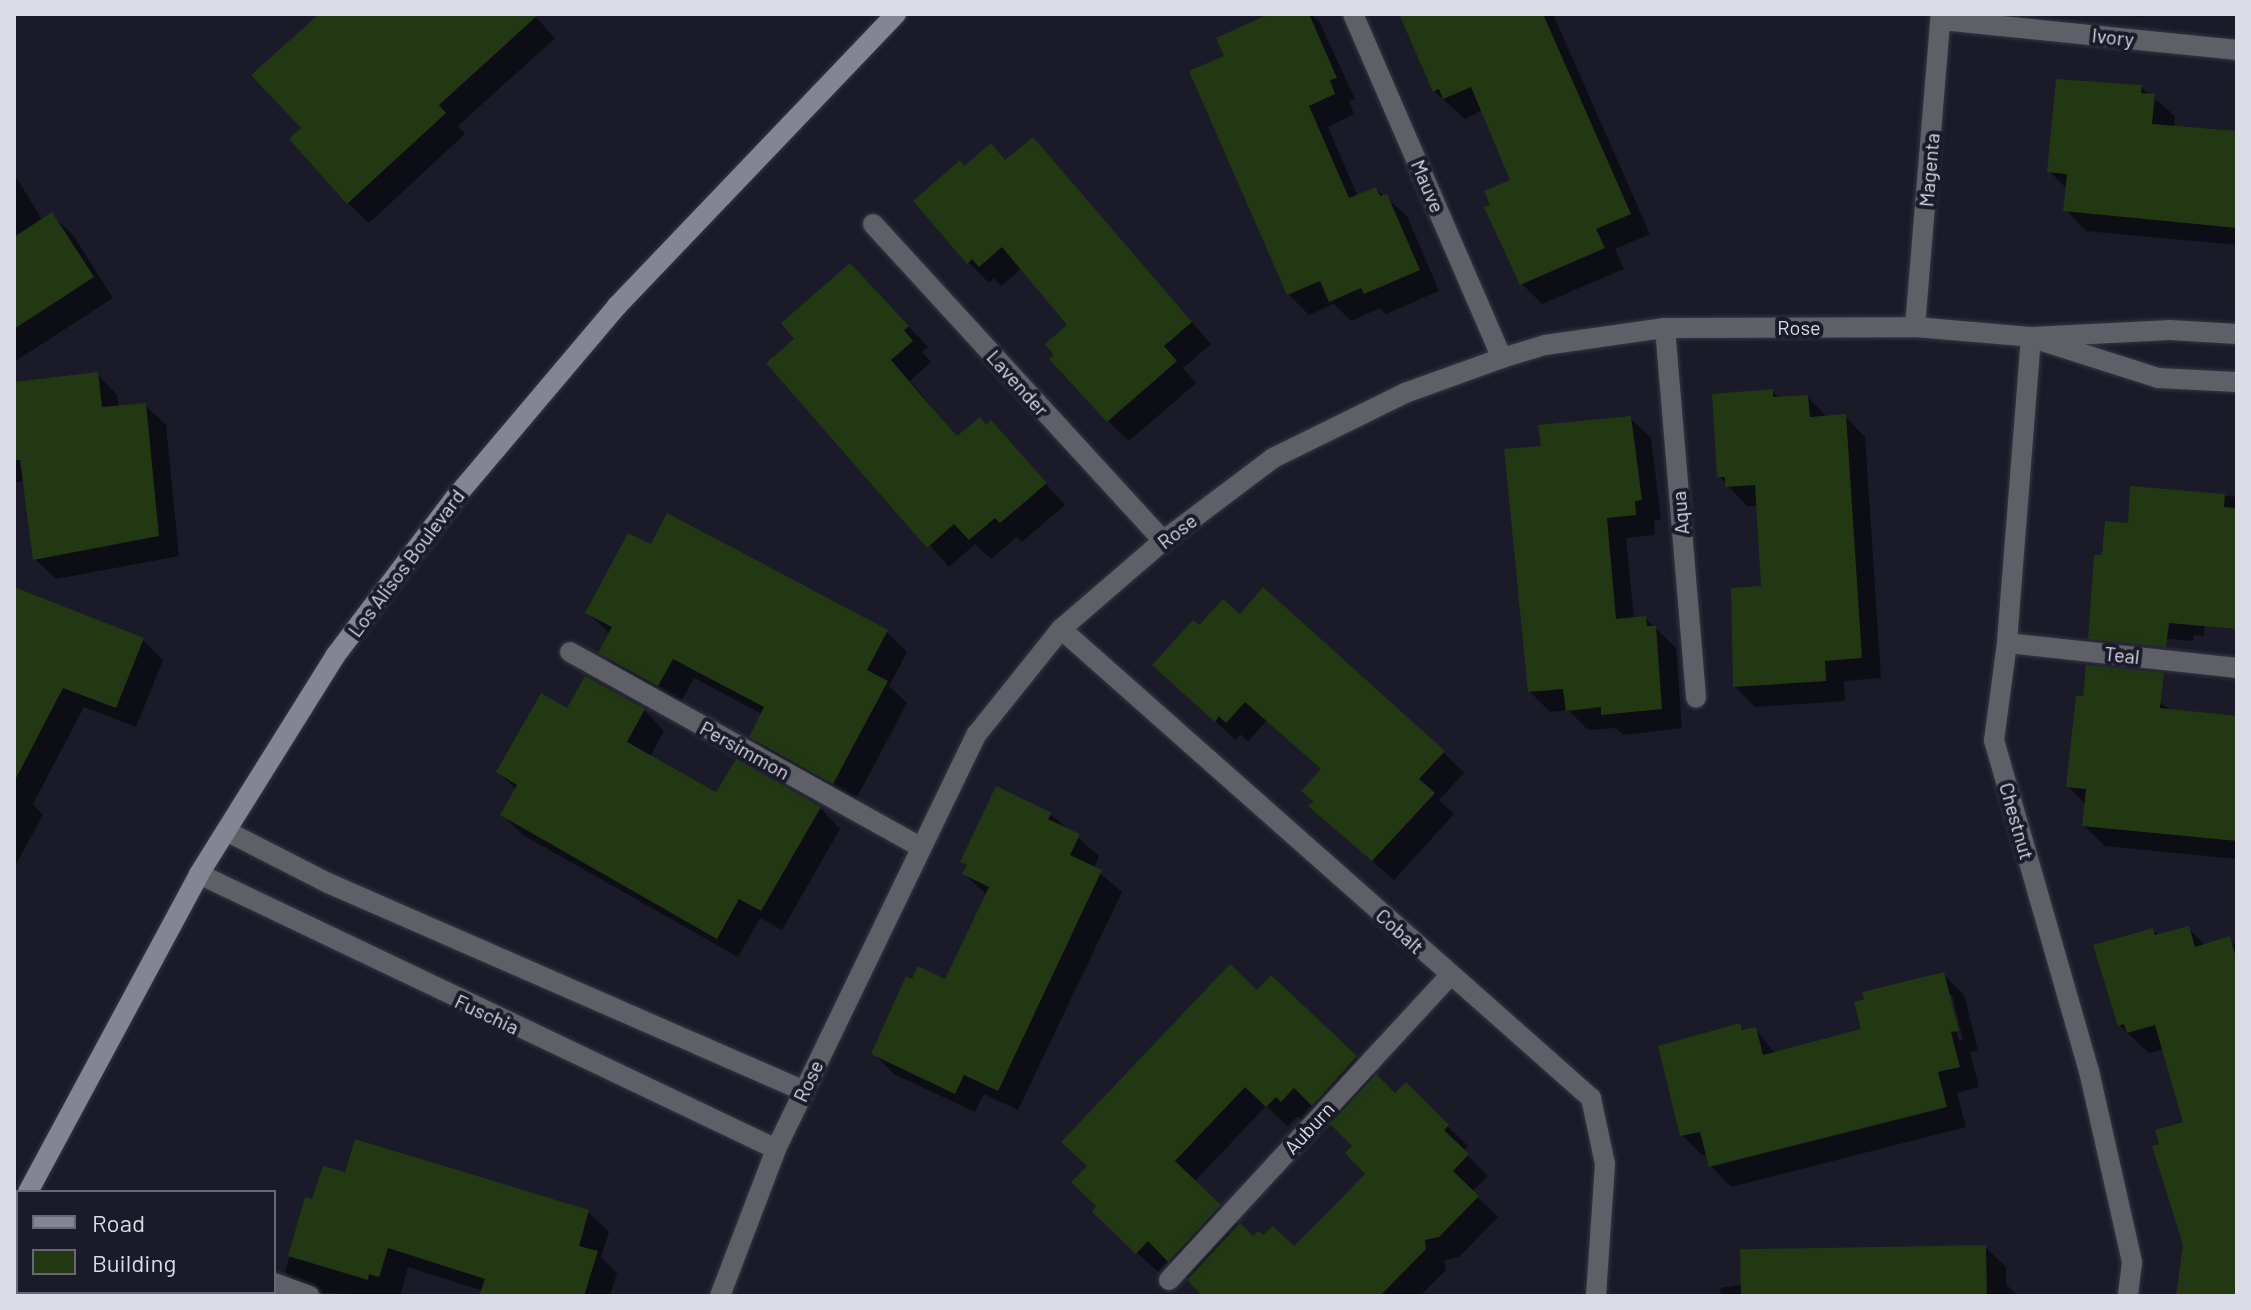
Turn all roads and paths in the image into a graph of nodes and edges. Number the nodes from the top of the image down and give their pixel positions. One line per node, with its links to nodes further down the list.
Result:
1 (896, 14): 18 (main road, Los Alisos Boulevard)
2 (1353, 14): 10 (street, Mauve)
3 (1942, 17): 4 (street, Ivory); 6 (street, Magenta)
4 (2237, 50)
5 (873, 224): 12 (street, Lavender)
6 (1915, 327): 7 (street, Rose); 9 (street, Rose)
7 (1665, 328): 10 (street, Rose); 17 (street, Aqua)
8 (2237, 334): 9 (street, Rose)
9 (2031, 337): 11 (street, Rose); 14 (street, Chestnut)
10 (1502, 358): 12 (street, Rose)
11 (2237, 382)
12 (1163, 541): 13 (street, Rose)
13 (1061, 629): 19 (street, Rose); 21 (street, Cobalt)
14 (2007, 643): 16 (street, Teal); 30 (street, Chestnut)
15 (570, 652): 19 (street, Persimmon)
16 (2237, 668)
17 (1696, 698)
18 (226, 831): 20 (main road, Los Alisos Boulevard); 22 (street)
19 (920, 847): 22 (street, Rose)
20 (199, 874): 23 (street, Fuschia); 24 (main road, Los Alisos Boulevard)
21 (1450, 975): 25 (street, Auburn); 29 (street, Cobalt)
22 (804, 1091): 23 (street, Rose)
23 (776, 1149): 28 (street, Rose)
24 (29, 1190)
25 (1169, 1280)
26 (276, 1284): 27 (street)
27 (310, 1296)
28 (720, 1296)
29 (1596, 1296)
30 (2128, 1296)

